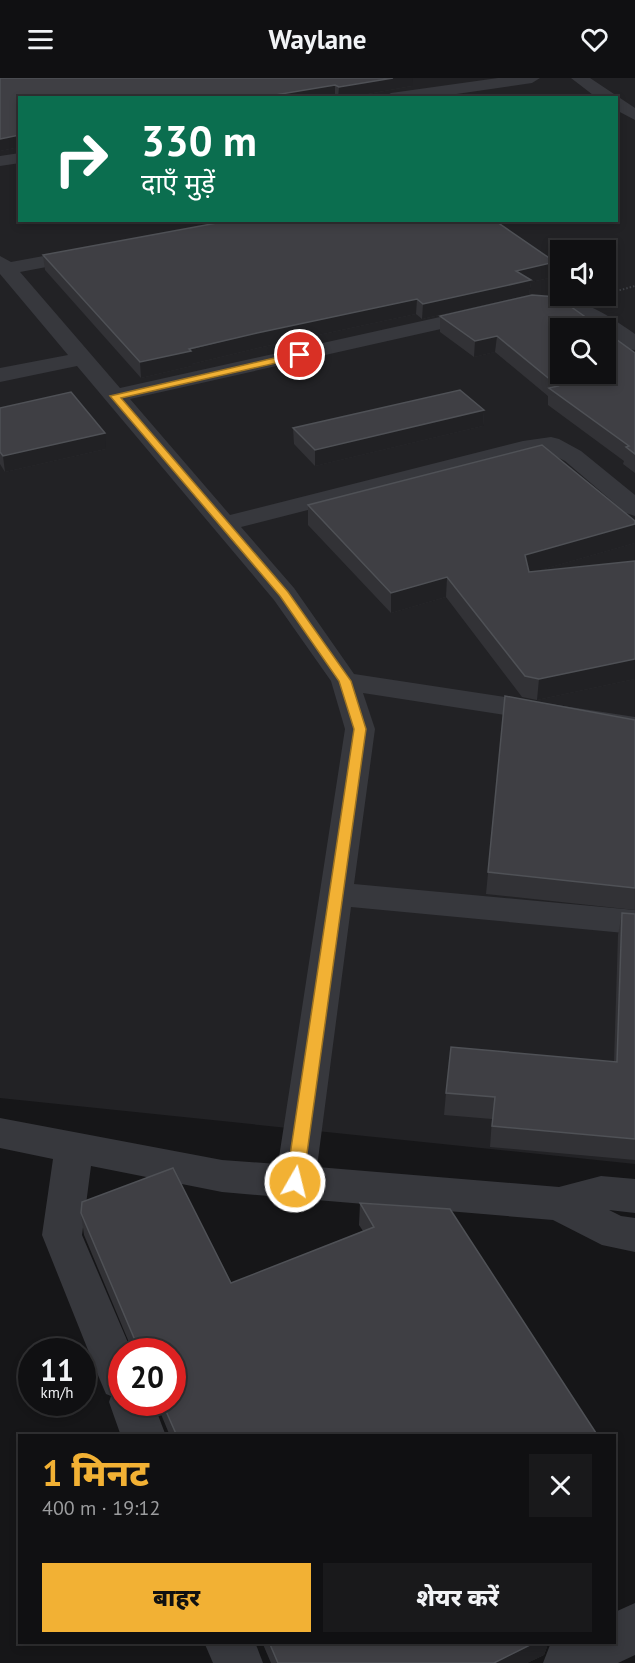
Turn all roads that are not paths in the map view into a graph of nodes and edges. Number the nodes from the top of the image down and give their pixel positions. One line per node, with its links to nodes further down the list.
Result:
1 (431, 78): 4 (street)
2 (532, 78): 4 (street)
3 (579, 78): 6 (street)
4 (447, 88): 5 (street)
5 (402, 96)
6 (606, 96)
7 (618, 103): 8 (street)
8 (635, 115)
9 (18, 158): 10 (street)
10 (0, 161)
11 (111, 249): 12 (street)
12 (6, 276): 14 (street)
13 (635, 344): 16 (street)
14 (82, 358): 15 (street); 16 (street)
15 (0, 375)
16 (115, 396): 18 (street)
17 (635, 508): 18 (street)
18 (224, 524): 19 (street)
19 (345, 681): 20 (street); 21 (street)
20 (635, 726)
21 (335, 894): 22 (street); 25 (street)
22 (635, 922)
23 (0, 1133): 24 (street)
24 (74, 1148): 25 (street); 29 (street)
25 (295, 1182): 27 (street)
26 (635, 1197): 27 (street)
27 (559, 1204): 28 (street)
28 (635, 1235)
29 (108, 1346)
30 (136, 1416): 31 (street)
31 (143, 1434)
32 (635, 1628): 33 (street)
33 (616, 1638)
34 (231, 1644): 36 (street)
35 (604, 1644): 37 (street)
36 (238, 1663)
37 (568, 1663)

